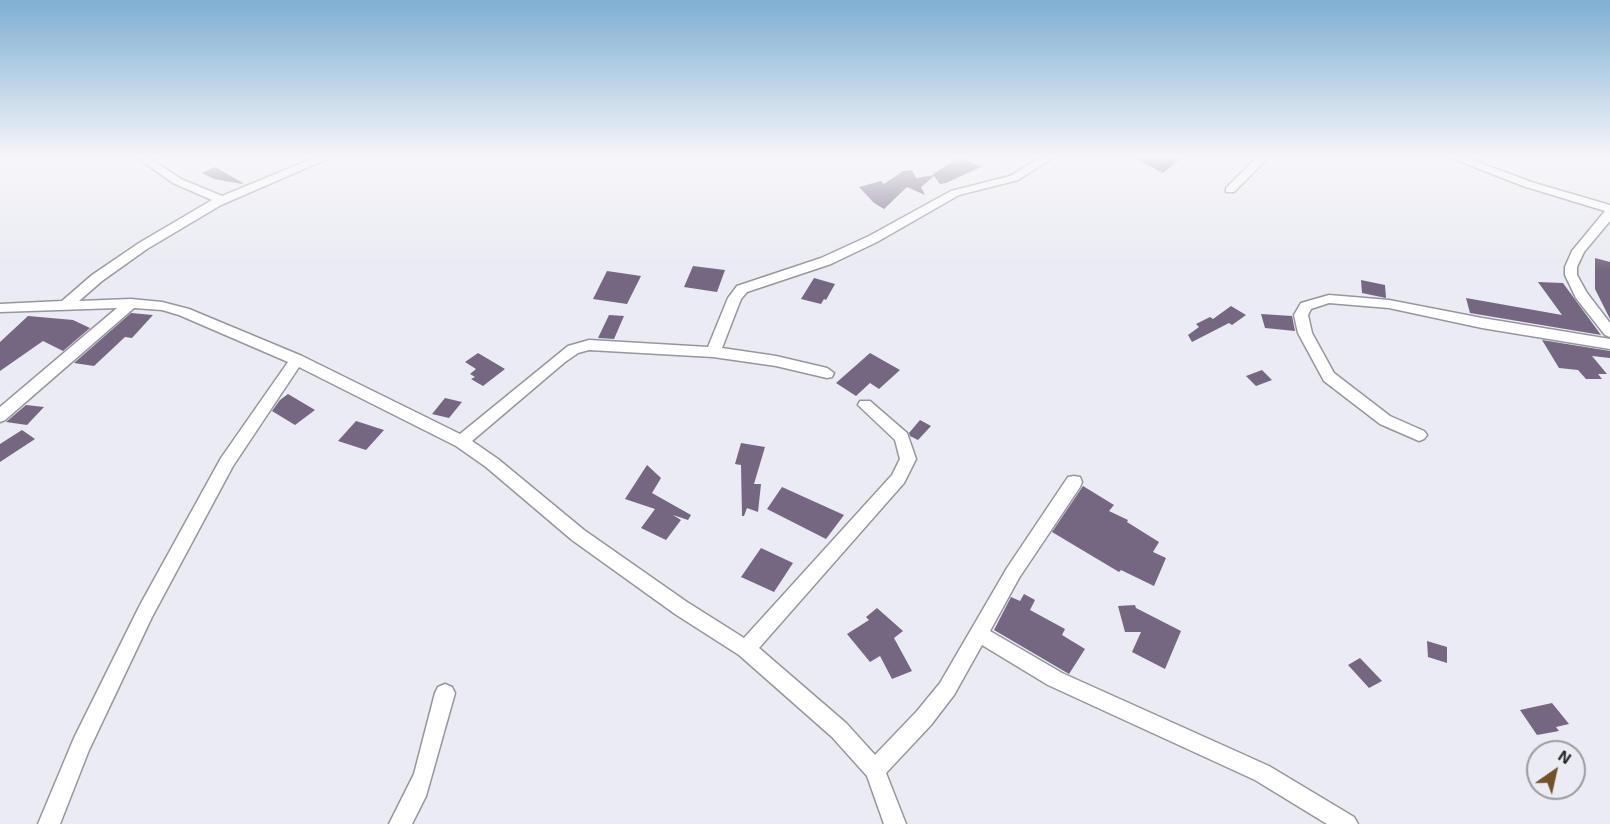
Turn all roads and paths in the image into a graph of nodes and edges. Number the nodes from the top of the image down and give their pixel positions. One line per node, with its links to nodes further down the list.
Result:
1 (210, 194): 5 (street)
2 (235, 194): 5 (street)
3 (954, 194): 12 (street)
4 (1560, 194): 6 (street)
5 (217, 202): 8 (street)
6 (1610, 210): 10 (street)
7 (131, 303): 8 (street); 13 (street); 16 (street)
8 (66, 306): 9 (street)
9 (0, 308)
10 (1610, 332)
11 (1610, 344): 17 (street)
12 (713, 352): 14 (street); 18 (street)
13 (297, 360): 18 (street); 24 (street)
14 (827, 373)
15 (866, 405): 21 (street)
16 (0, 416)
17 (1419, 435)
18 (461, 442): 21 (street)
19 (1074, 482): 20 (street)
20 (979, 634): 23 (street); 27 (street)
21 (746, 649): 23 (street)
22 (445, 693): 25 (street)
23 (875, 770): 26 (street)
24 (49, 824)
25 (400, 824)
26 (896, 824)
27 (1347, 824)

